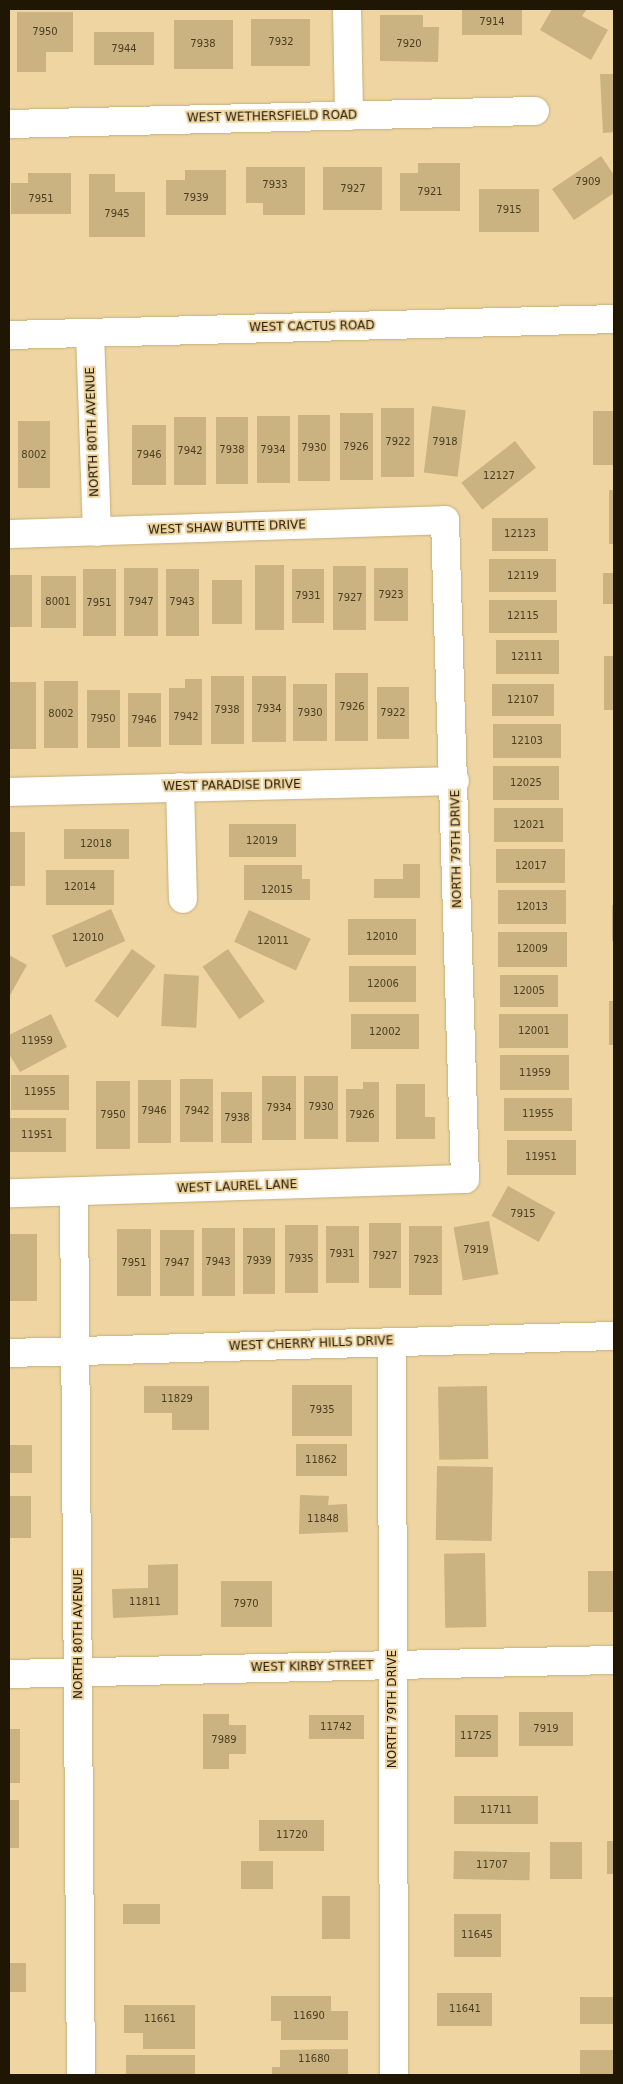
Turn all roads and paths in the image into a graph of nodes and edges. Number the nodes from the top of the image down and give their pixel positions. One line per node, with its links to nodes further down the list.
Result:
1 (347, 9): 3 (street)
2 (535, 111): 3 (street, WEST WETHERSFIELD ROAD)
3 (349, 116): 4 (street, WEST WETHERSFIELD ROAD)
4 (9, 124)
5 (614, 319): 6 (street, WEST CACTUS ROAD)
6 (90, 333): 7 (street, WEST CACTUS ROAD); 9 (street, NORTH 80TH AVENUE)
7 (9, 335)
8 (445, 520): 9 (street, WEST SHAW BUTTE DRIVE); 11 (street, NORTH 79TH DRIVE)
9 (97, 532): 10 (street, WEST SHAW BUTTE DRIVE)
10 (9, 534)
11 (456, 781): 12 (street, WEST PARADISE DRIVE); 15 (street, NORTH 79TH DRIVE)
12 (180, 788): 13 (street, WEST PARADISE DRIVE); 14 (street)
13 (9, 792)
14 (183, 899)
15 (465, 1179): 16 (street, WEST LAUREL LANE)
16 (74, 1192): 17 (street, WEST LAUREL LANE); 20 (street, NORTH 80TH AVENUE)
17 (9, 1193)
18 (614, 1336): 19 (street, WEST CHERRY HILLS DRIVE)
19 (392, 1342): 20 (street, WEST CHERRY HILLS DRIVE); 23 (street, NORTH 79TH DRIVE)
20 (77, 1351): 21 (street, WEST CHERRY HILLS DRIVE); 24 (street, NORTH 80TH AVENUE)
21 (9, 1353)
22 (614, 1660): 23 (street, WEST KIRBY STREET)
23 (393, 1666): 24 (street, WEST KIRBY STREET); 27 (street, NORTH 79TH DRIVE)
24 (79, 1672): 25 (street, WEST KIRBY STREET); 26 (street, NORTH 80TH AVENUE)
25 (9, 1674)
26 (81, 2075)
27 (394, 2075)

